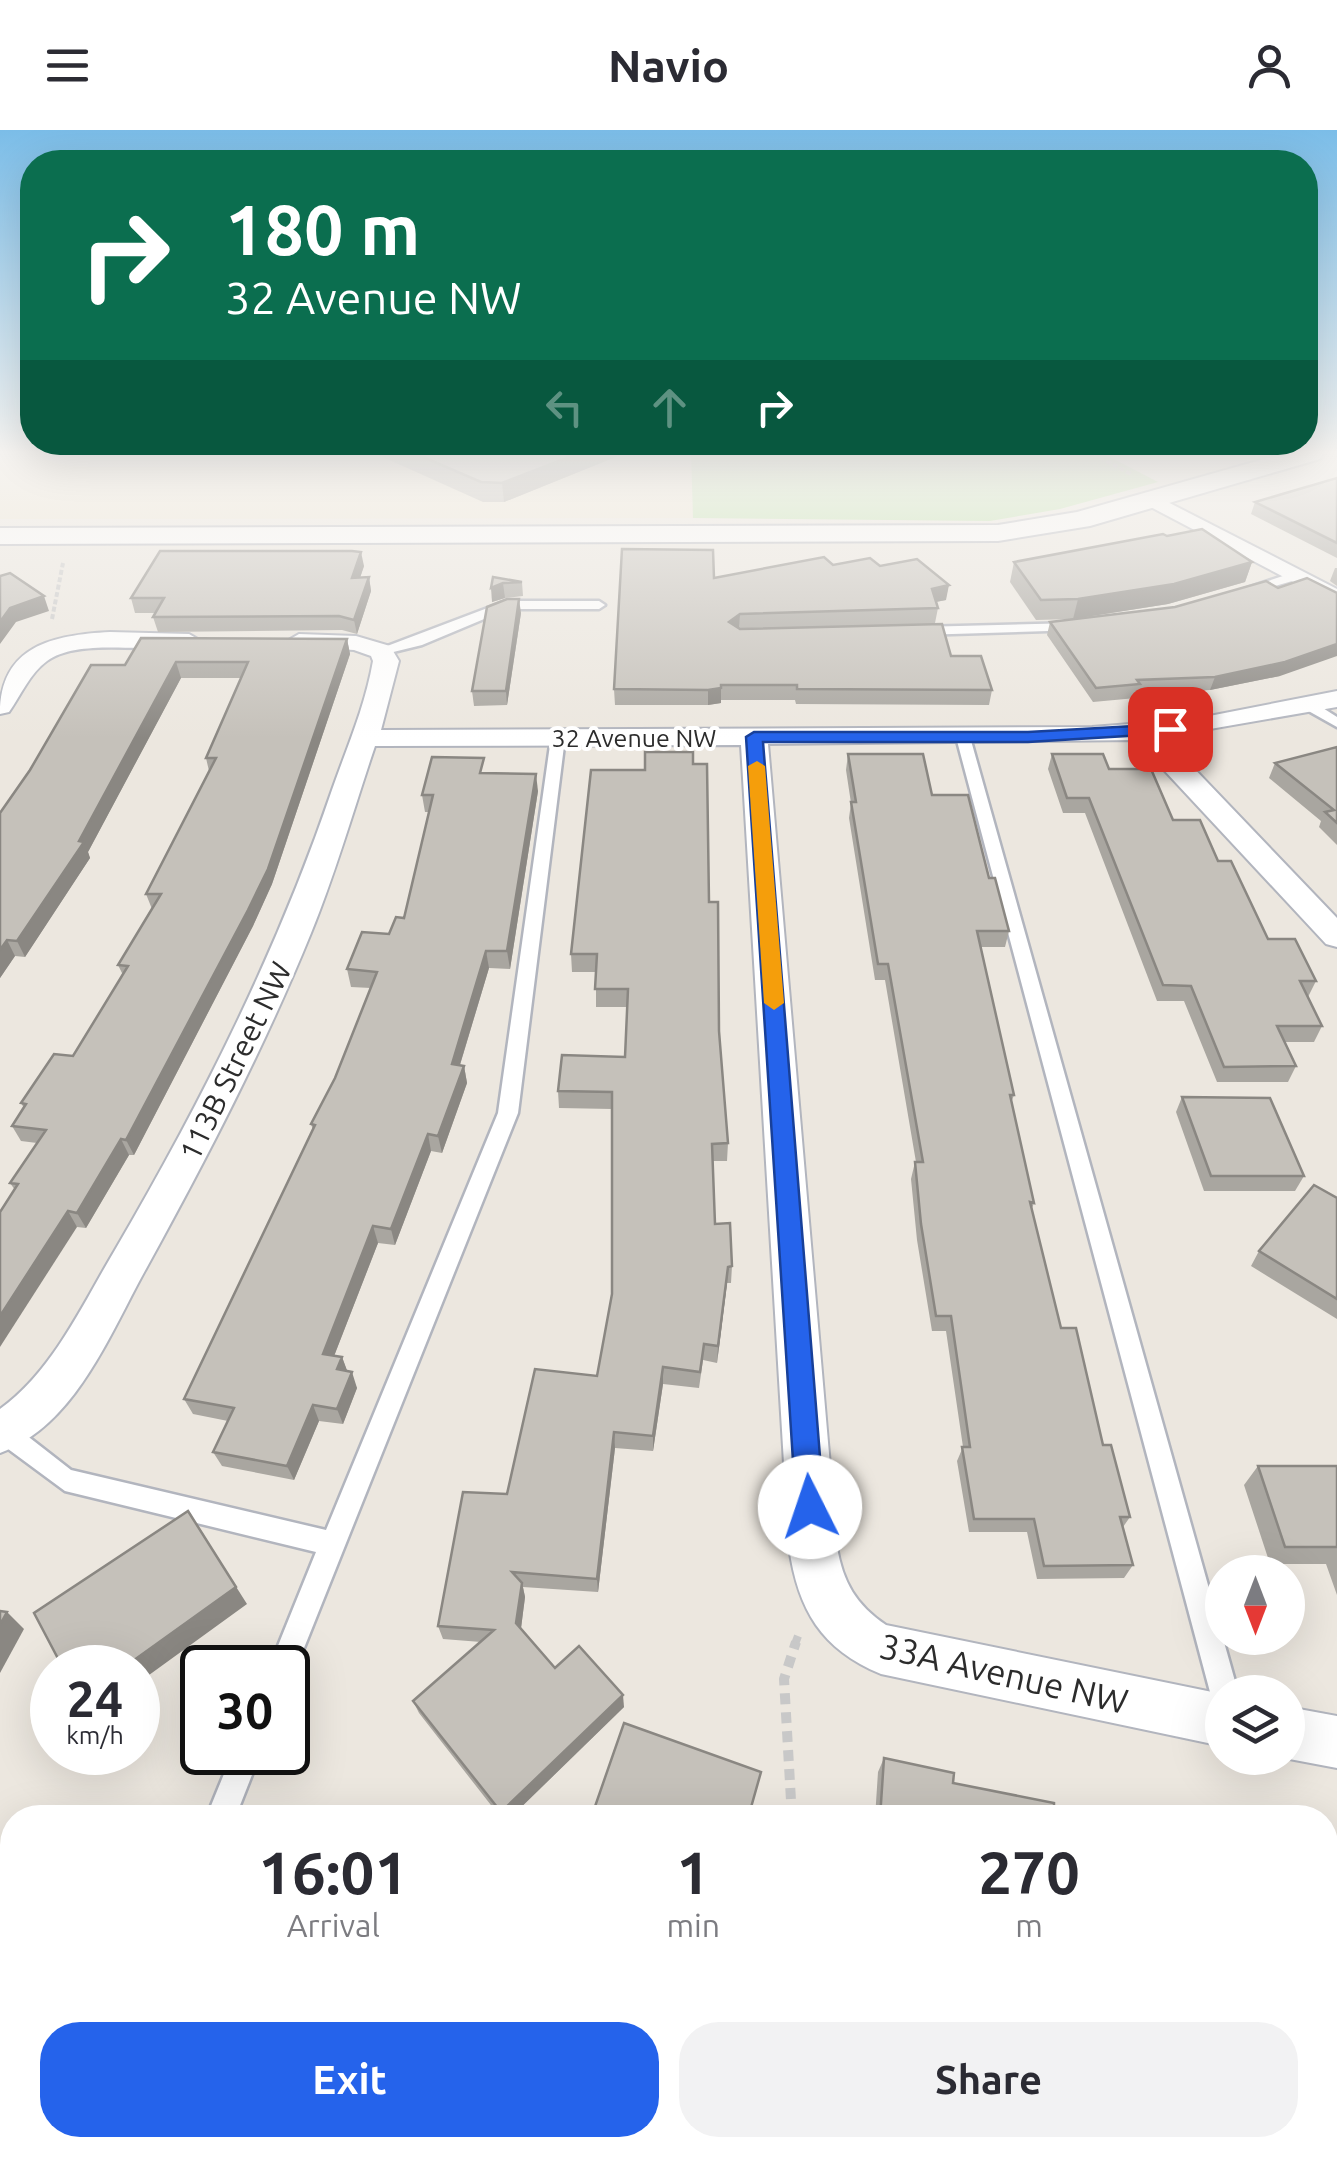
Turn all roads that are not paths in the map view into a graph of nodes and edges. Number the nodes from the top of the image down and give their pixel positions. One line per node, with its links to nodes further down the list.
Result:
1 (1248, 549): 2 (street)
2 (1295, 576): 3 (lane); 4 (street)
3 (1224, 597)
4 (1337, 598)
5 (599, 605): 10 (lane)
6 (1090, 625): 7 (lane)
7 (896, 632)
8 (210, 641): 12 (street)
9 (268, 641): 10 (street)
10 (381, 651): 17 (street, 113B Street NW)
11 (1324, 702): 13 (lane); 14 (street, 32 Avenue NW)
12 (0, 706)
13 (1337, 723)
14 (1144, 732): 16 (street, 32 Avenue NW); 19 (street)
15 (754, 737): 16 (street, 32 Avenue NW); 18 (street, 32 Avenue NW); 24 (street, 33A Avenue NW)
16 (963, 737): 23 (lane)
17 (364, 738): 18 (street, 32 Avenue NW); 20 (street, 113B Street NW)
18 (558, 738): 21 (lane)
19 (1337, 936)
20 (2, 1433): 21 (lane)
21 (333, 1544): 22 (lane)
22 (291, 1645)
23 (1219, 1675)
24 (1205, 1716)
25 (1305, 1736): 26 (street)
26 (1337, 1742)
27 (238, 1775): 28 (lane)
28 (225, 1805)

